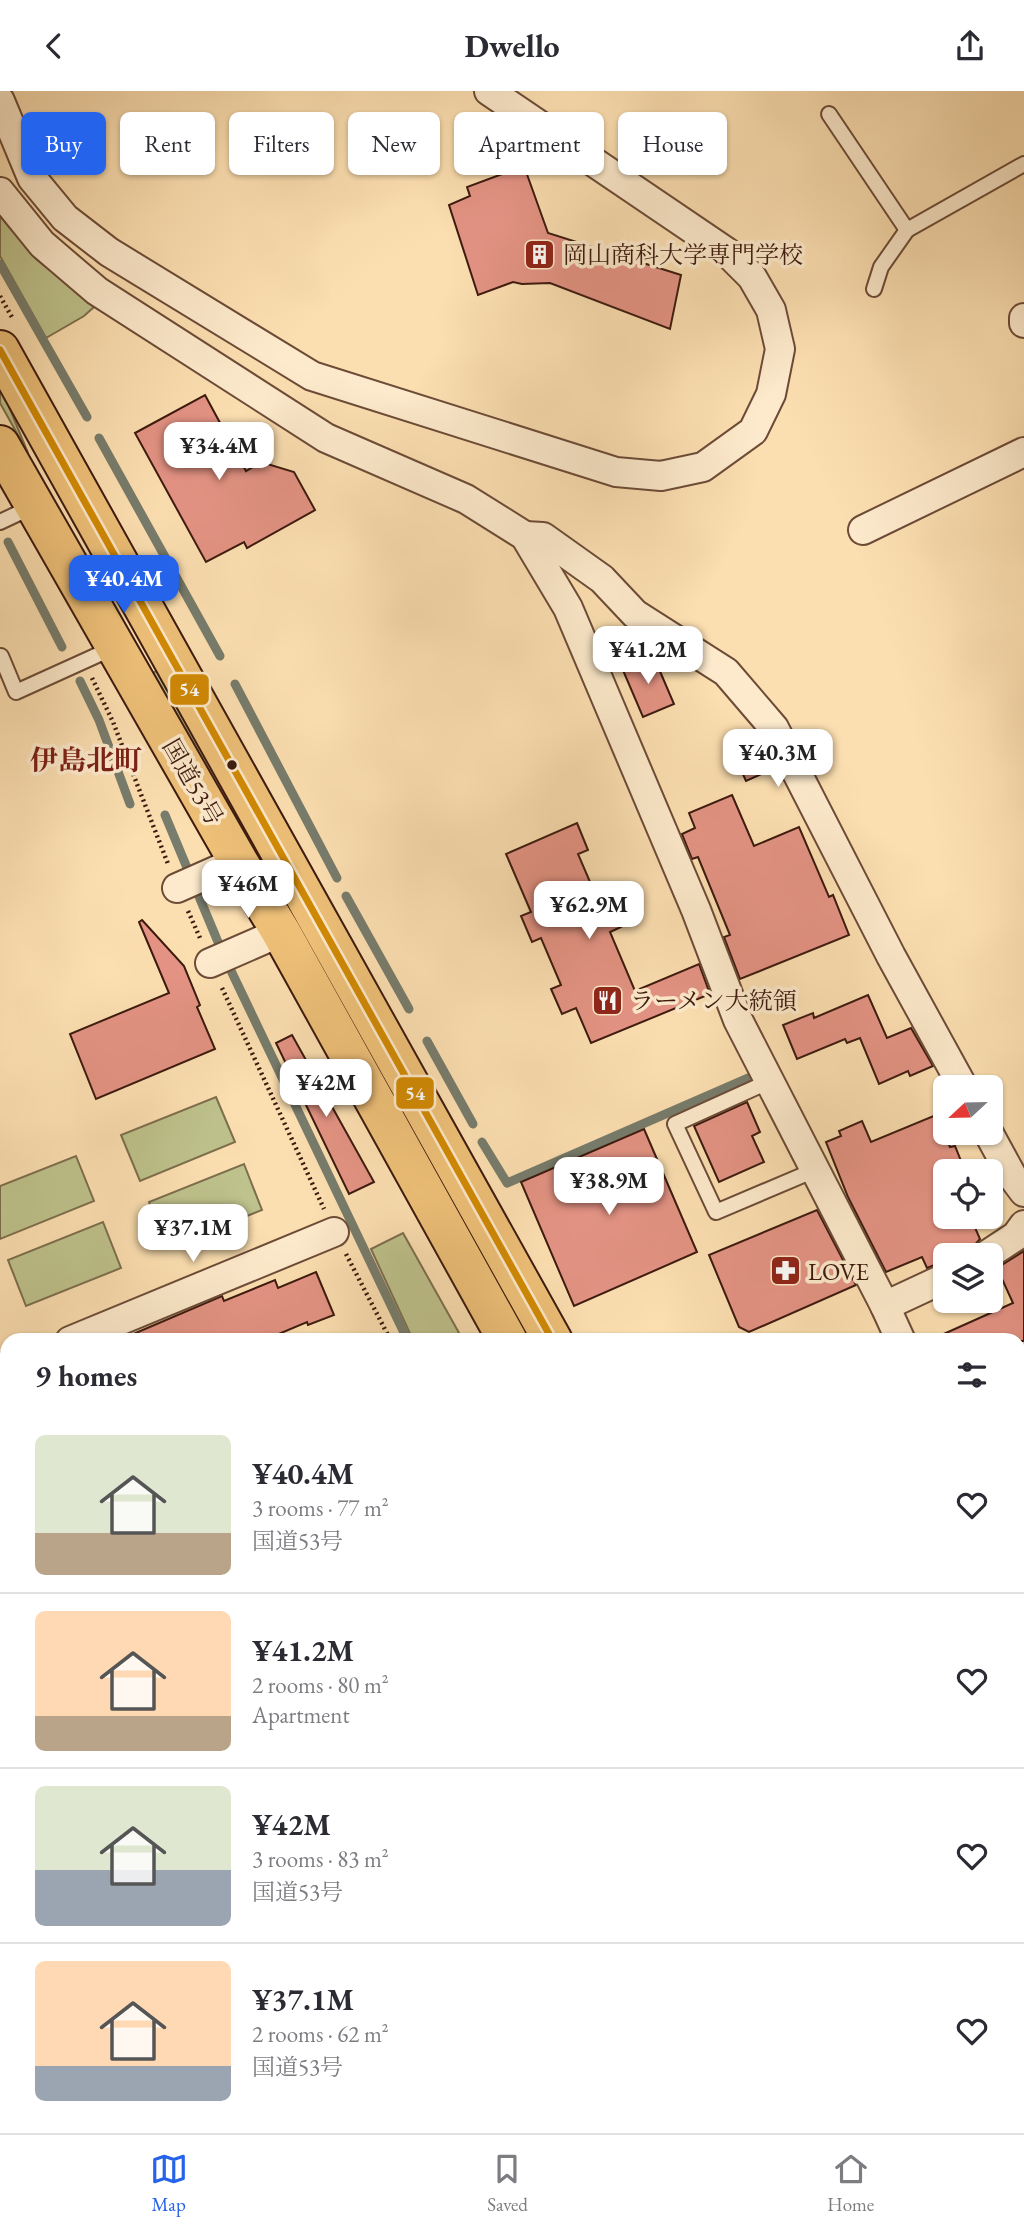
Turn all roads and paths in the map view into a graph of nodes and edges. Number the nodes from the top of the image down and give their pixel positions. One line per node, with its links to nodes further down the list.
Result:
1 (489, 91): 2 (street)
2 (0, 101)
3 (829, 114): 6 (lane)
4 (1024, 164): 6 (lane)
5 (0, 192): 14 (street)
6 (907, 230): 7 (lane)
7 (874, 289)
8 (0, 350): 15 (highway, 国道53号)
9 (0, 445): 11 (highway, 国道53号)
10 (1024, 452): 13 (street)
11 (34, 506): 12 (lane); 17 (highway, 国道53号)
12 (0, 521)
13 (863, 530)
14 (524, 536): 22 (street); 23 (street)
15 (155, 627): 17 (street); 35 (highway, 国道53号)
16 (1, 656): 17 (lane)
17 (102, 661): 18 (highway, 国道53号); 19 (path)
18 (238, 860): 19 (street); 20 (highway, 国道53号)
19 (187, 884): 21 (path)
20 (281, 932): 21 (street); 34 (highway, 国道53号)
21 (220, 958): 28 (path)
22 (956, 1075)
23 (770, 1081): 25 (street); 25 (lane)
24 (995, 1145): 26 (street)
25 (815, 1170): 31 (street)
26 (1024, 1192)
27 (1024, 1225): 29 (street)
28 (334, 1232): 32 (street); 33 (path)
29 (1003, 1245)
30 (933, 1284): 31 (street)
31 (885, 1306): 36 (street)
32 (89, 1333)
33 (387, 1333)
34 (504, 1333)
35 (549, 1333)
36 (897, 1333)

